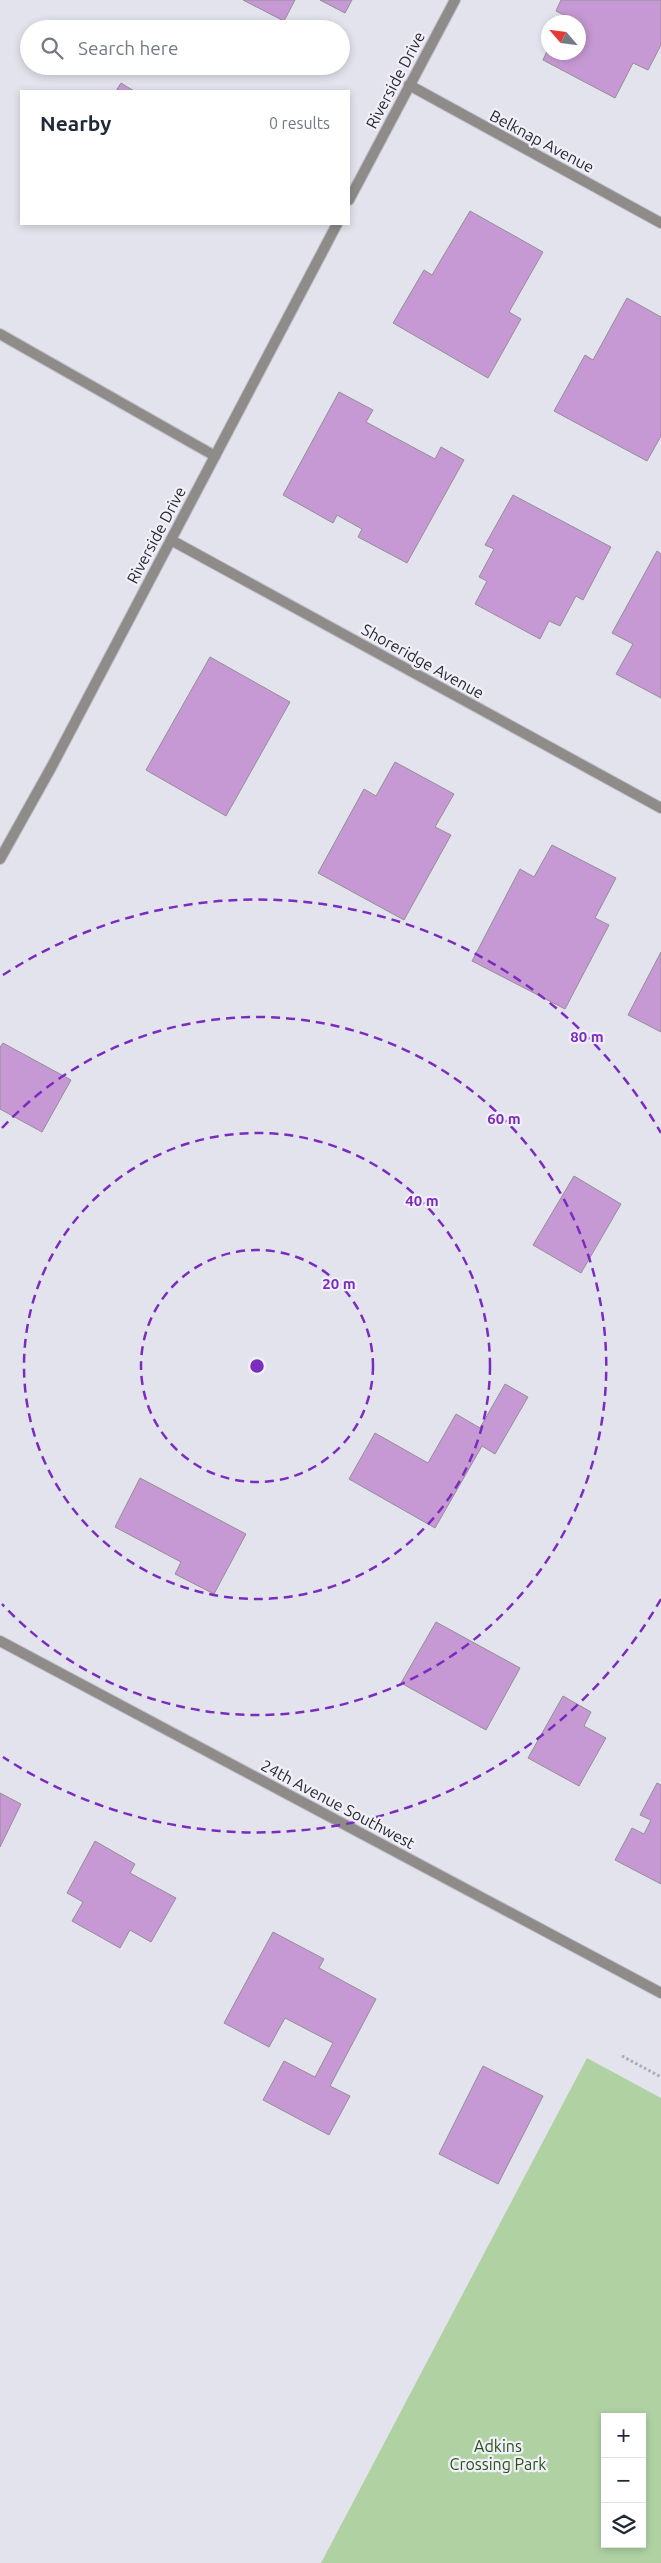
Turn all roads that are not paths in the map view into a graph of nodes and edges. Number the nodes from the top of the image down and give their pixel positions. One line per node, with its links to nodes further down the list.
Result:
1 (455, 0): 2 (street, Riverside Drive)
2 (409, 85): 3 (street, Riverside Drive); 4 (street, Belknap Avenue)
3 (350, 198)
4 (661, 223)
5 (335, 225): 7 (street, Riverside Drive)
6 (0, 334): 7 (street)
7 (215, 456): 8 (street, Riverside Drive)
8 (171, 540): 9 (street, Shoreridge Avenue); 10 (street, Riverside Drive)
9 (661, 808)
10 (0, 859)
11 (0, 1641): 12 (street, 24th Avenue Southwest)
12 (661, 1994)

